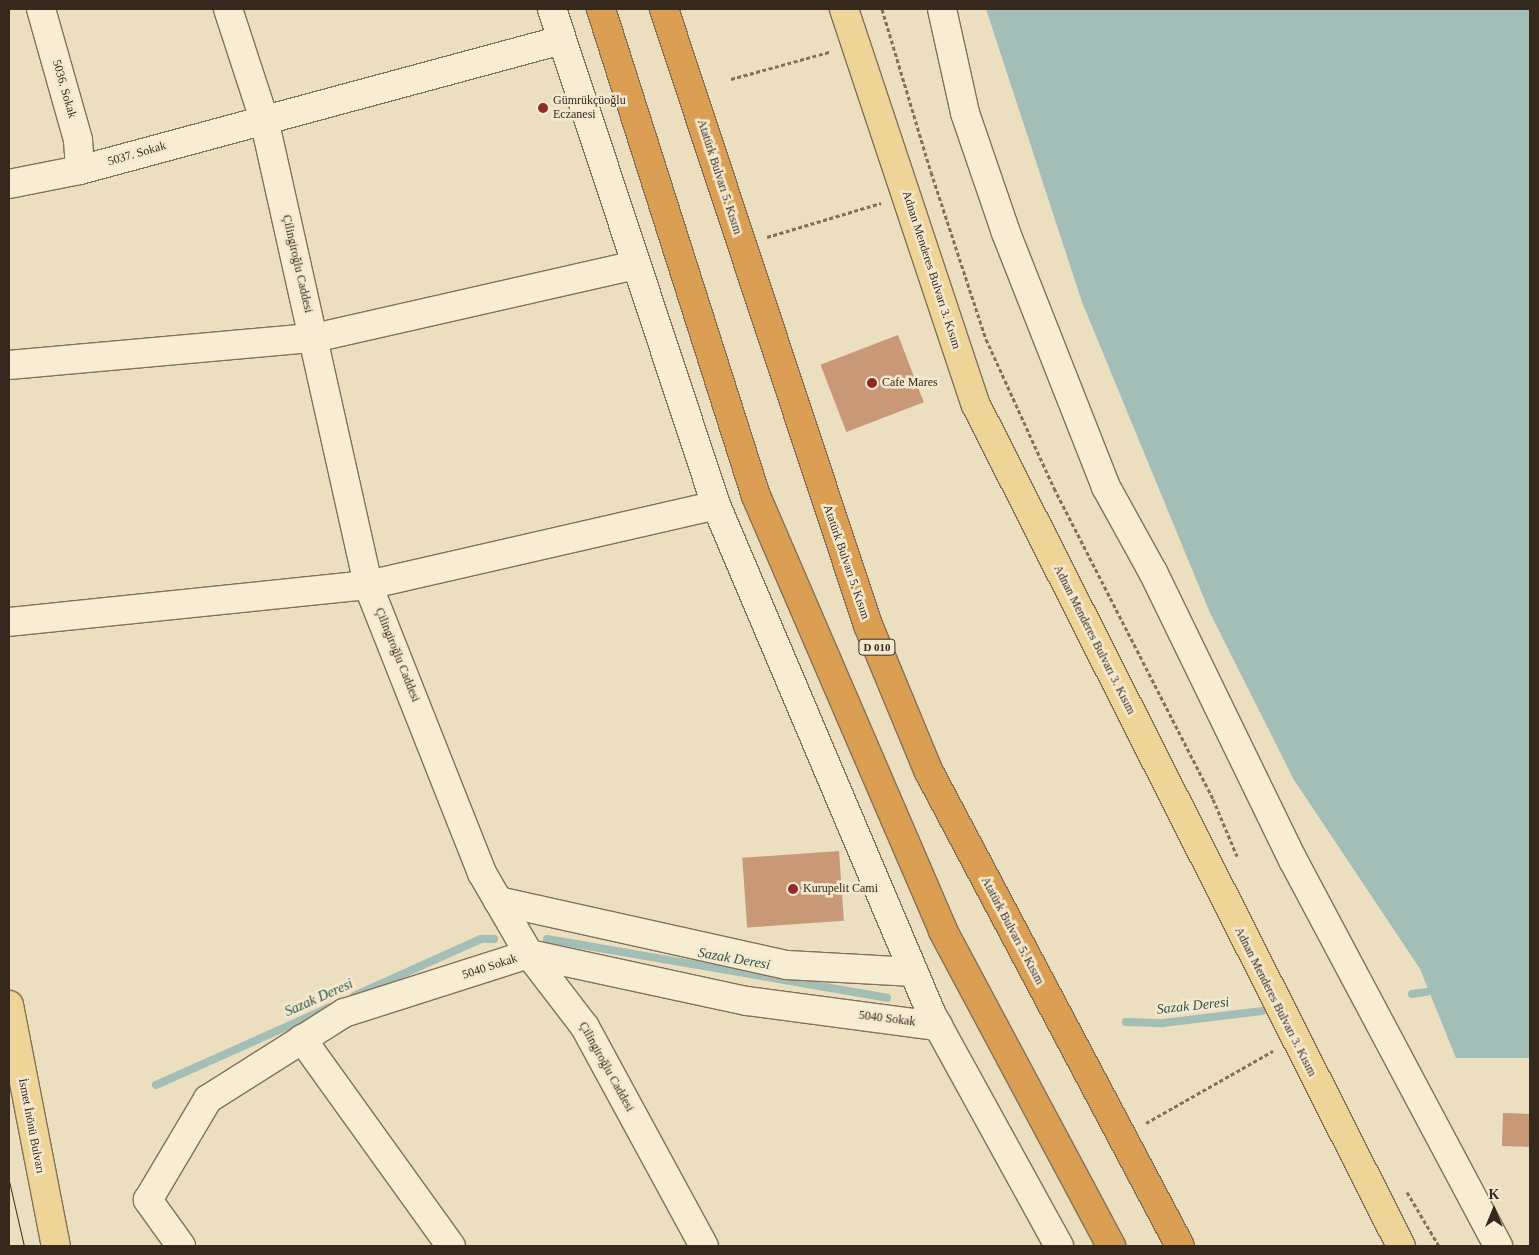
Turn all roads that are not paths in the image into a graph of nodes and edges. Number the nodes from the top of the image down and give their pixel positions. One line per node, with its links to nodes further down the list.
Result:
1 (41, 9): 10 (street, 5036. Sokak)
2 (228, 9): 9 (street, Çilingiroğlu Caddesi)
3 (552, 9): 8 (street)
4 (601, 9): 29 (highway)
5 (664, 9): 30 (highway, Atatürk Bulvarı 5. Kısım / D 010)
6 (844, 9): 31 (main road, Adnan Menderes Bulvarı 3. Kısım)
7 (942, 9): 32 (street)
8 (562, 40): 9 (street, 5037. Sokak); 12 (street)
9 (264, 119): 10 (street, 5037. Sokak); 13 (street, Çilingiroğlu Caddesi)
10 (80, 170): 11 (street, 5037. Sokak)
11 (9, 184)
12 (636, 265): 13 (street); 15 (street)
13 (314, 338): 14 (street); 16 (street, Çilingiroğlu Caddesi)
14 (9, 365)
15 (716, 505): 16 (street); 20 (street)
16 (368, 585): 17 (street); 18 (street, Çilingiroğlu Caddesi)
17 (9, 622)
18 (498, 901): 19 (street, Çilingiroğlu Caddesi); 20 (street)
19 (529, 954): 22 (street, 5040 Sokak); 23 (street, 5040 Sokak); 27 (street, Çilingiroğlu Caddesi)
20 (914, 972): 22 (street)
21 (9, 1006): 24 (main road, İsmet İnönü Bulvarı)
22 (938, 1026): 28 (street)
23 (302, 1039): 25 (street, 5040 Sokak); 26 (street)
24 (56, 1246)
25 (181, 1246)
26 (451, 1246)
27 (704, 1246)
28 (1059, 1246)
29 (1111, 1246)
30 (1180, 1246)
31 (1401, 1246)
32 (1498, 1246)

